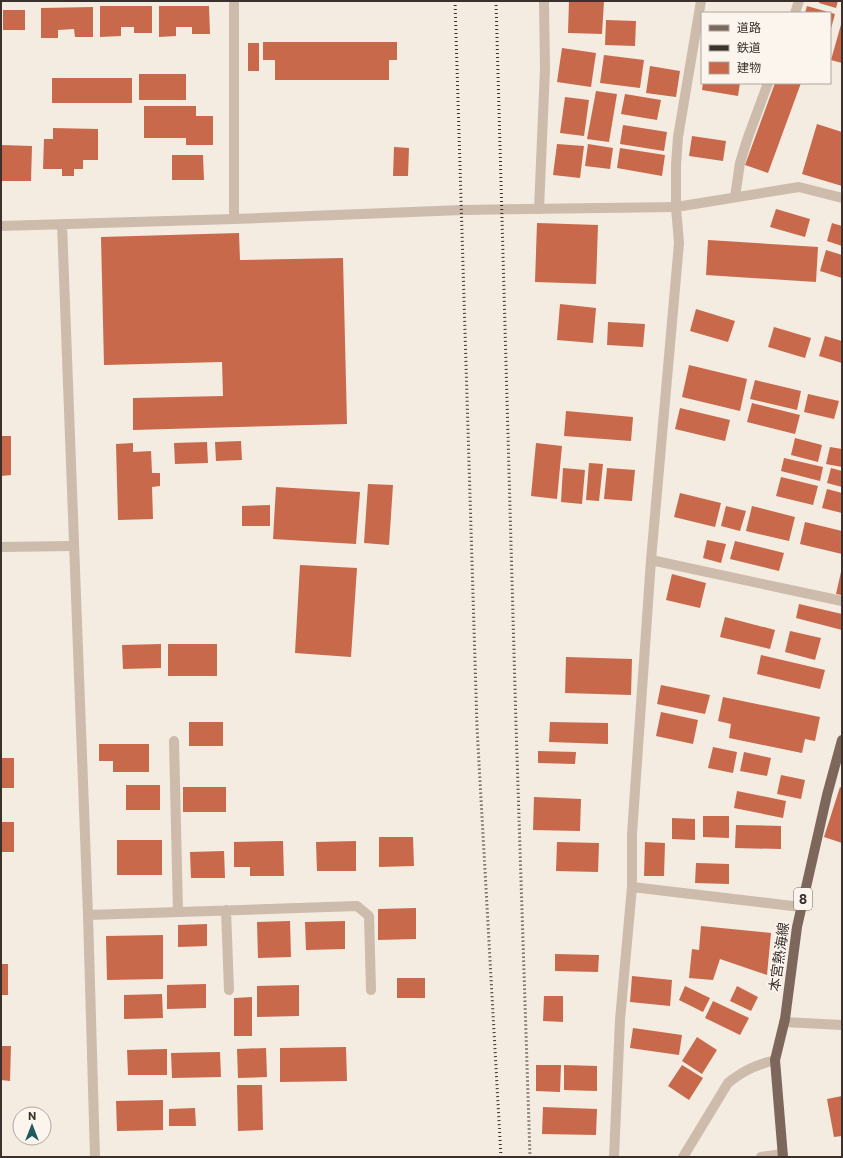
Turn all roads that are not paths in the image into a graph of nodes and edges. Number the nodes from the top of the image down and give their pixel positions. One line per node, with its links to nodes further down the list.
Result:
1 (234, 1): 11 (street)
2 (544, 1): 10 (street)
3 (701, 1): 9 (street)
4 (799, 1): 5 (street)
5 (795, 12)
6 (768, 84): 7 (street)
7 (736, 197): 8 (street); 9 (street)
8 (842, 198)
9 (676, 207): 10 (street); 16 (street)
10 (539, 209): 11 (street)
11 (234, 219): 12 (street)
12 (62, 224): 13 (street); 14 (street)
13 (1, 226)
14 (73, 546): 15 (street); 24 (street)
15 (1, 547)
16 (651, 560): 17 (street); 20 (street)
17 (842, 601)
18 (842, 740): 21 (main road, 本宮熱海線 / 8)
19 (174, 741): 23 (street)
20 (632, 887): 21 (street); 32 (street)
21 (801, 907): 27 (main road, 本宮熱海線 / 8)
22 (226, 910): 23 (street); 25 (street); 26 (street)
23 (178, 912): 24 (street)
24 (88, 915): 31 (street)
25 (229, 990)
26 (371, 990)
27 (784, 1022): 28 (street); 29 (main road, 本宮熱海線 / 8)
28 (842, 1025)
29 (775, 1060): 30 (main road, 本宮熱海線 / 8); 33 (street)
30 (783, 1156): 34 (street)
31 (95, 1157)
32 (614, 1157)
33 (683, 1157)
34 (761, 1157)

